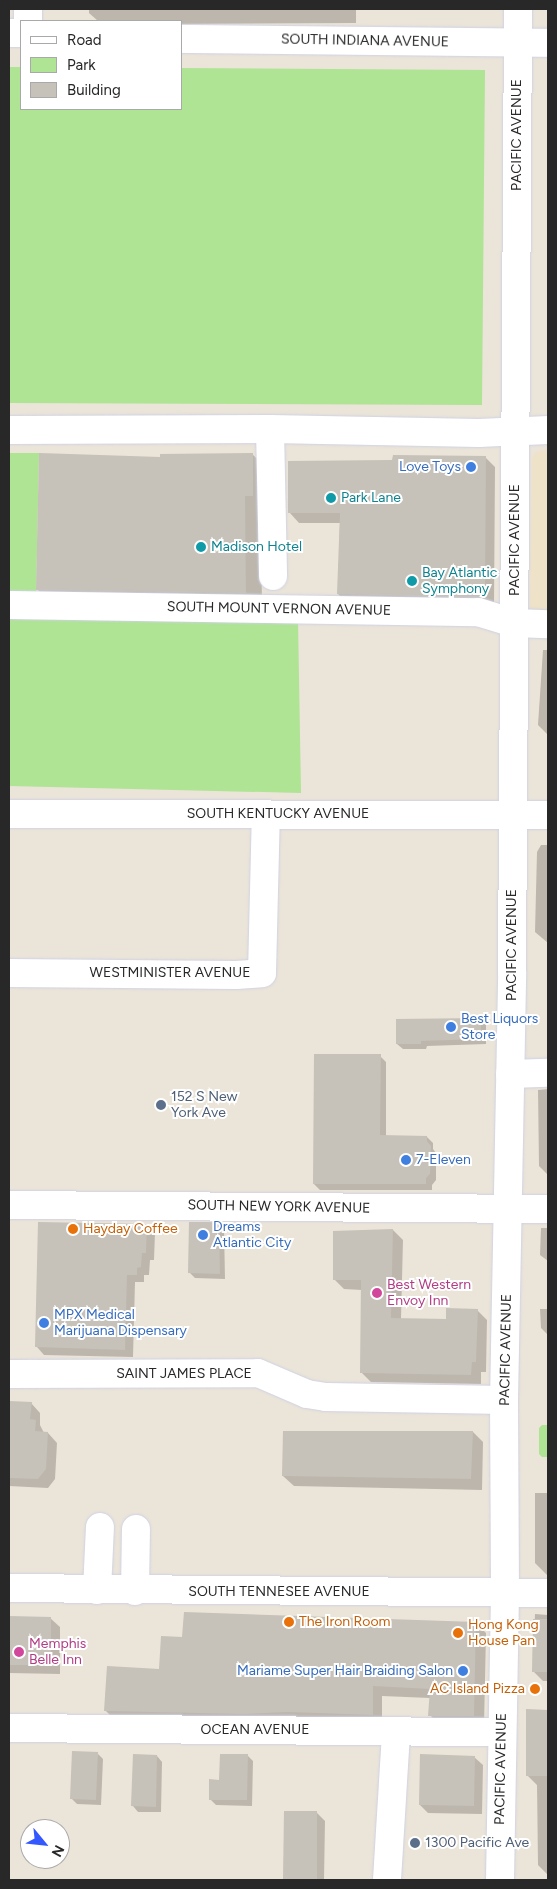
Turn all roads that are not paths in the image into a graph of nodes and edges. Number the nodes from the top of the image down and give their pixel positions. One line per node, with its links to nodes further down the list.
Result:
1 (518, 9): 3 (street, PACIFIC AVENUE)
2 (182, 39): 3 (street, SOUTH INDIANA AVENUE)
3 (518, 43): 4 (street, SOUTH INDIANA AVENUE); 7 (street, PACIFIC AVENUE)
4 (548, 43)
5 (9, 430): 6 (street)
6 (270, 430): 7 (street); 9 (street)
7 (515, 430): 8 (street); 11 (street, PACIFIC AVENUE)
8 (548, 430)
9 (273, 576)
10 (9, 605): 11 (street, SOUTH MOUNT VERNON AVENUE)
11 (515, 623): 12 (street, SOUTH MOUNT VERNON AVENUE); 15 (street, PACIFIC AVENUE)
12 (548, 624)
13 (9, 814): 14 (street, SOUTH KENTUCKY AVENUE)
14 (266, 814): 15 (street, SOUTH KENTUCKY AVENUE); 17 (street, WESTMINISTER AVENUE)
15 (512, 815): 16 (street, SOUTH KENTUCKY AVENUE); 19 (street, PACIFIC AVENUE)
16 (548, 815)
17 (9, 973)
18 (548, 1073): 19 (street)
19 (510, 1074): 21 (street, PACIFIC AVENUE)
20 (9, 1205): 21 (street, SOUTH NEW YORK AVENUE)
21 (509, 1209): 22 (street, SOUTH NEW YORK AVENUE); 24 (street, PACIFIC AVENUE)
22 (548, 1209)
23 (9, 1374): 24 (street, SAINT JAMES PLACE)
24 (504, 1400): 30 (street, PACIFIC AVENUE)
25 (100, 1527): 28 (street)
26 (136, 1529): 29 (street)
27 (9, 1588): 28 (street, SOUTH TENNESEE AVENUE)
28 (97, 1590): 29 (street, SOUTH TENNESEE AVENUE)
29 (135, 1591): 30 (street, SOUTH TENNESEE AVENUE)
30 (505, 1592): 31 (street, SOUTH TENNESEE AVENUE); 34 (street, PACIFIC AVENUE)
31 (548, 1593)
32 (9, 1728): 33 (street, OCEAN AVENUE)
33 (396, 1731): 34 (street, OCEAN AVENUE); 35 (street)
34 (501, 1732): 36 (street, PACIFIC AVENUE)
35 (387, 1880)
36 (500, 1880)

